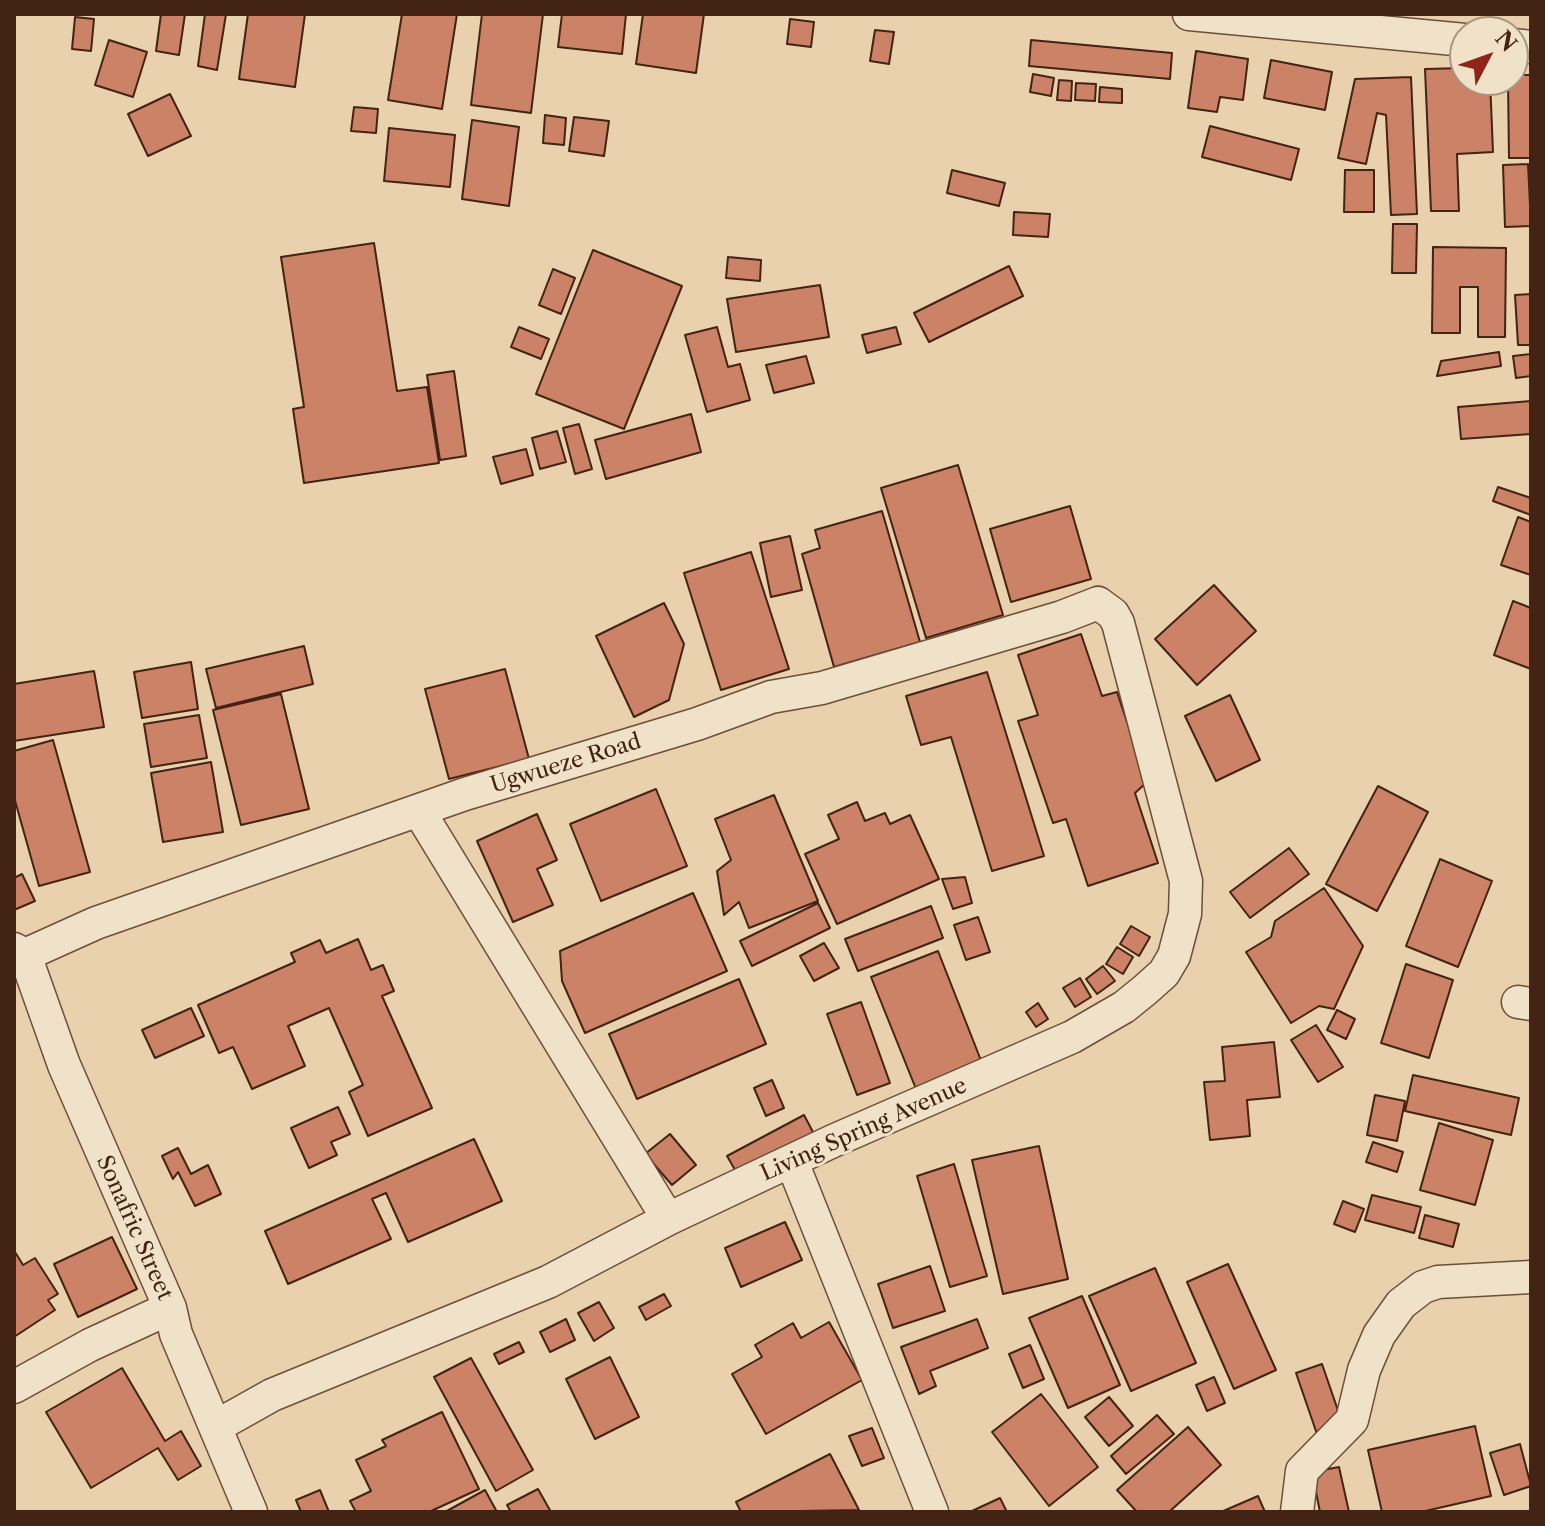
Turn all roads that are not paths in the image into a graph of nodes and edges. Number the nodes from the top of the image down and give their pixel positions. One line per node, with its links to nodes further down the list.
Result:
1 (1189, 14): 2 (street)
2 (1251, 17): 3 (street)
3 (1449, 38)
4 (1113, 614): 5 (street, Ugwueze Road); 7 (street, Living Spring Avenue)
5 (419, 811): 6 (street, Ugwueze Road); 8 (street)
6 (20, 952): 10 (street, Sonafric Street)
7 (792, 1162): 8 (street, Living Spring Avenue); 14 (street)
8 (668, 1219): 12 (street, Living Spring Avenue)
9 (1531, 1277): 15 (street)
10 (170, 1308): 11 (street); 12 (street, Sonafric Street)
11 (14, 1387)
12 (215, 1427): 13 (street, Sonafric Street)
13 (251, 1512)
14 (932, 1512)
15 (1297, 1512)

